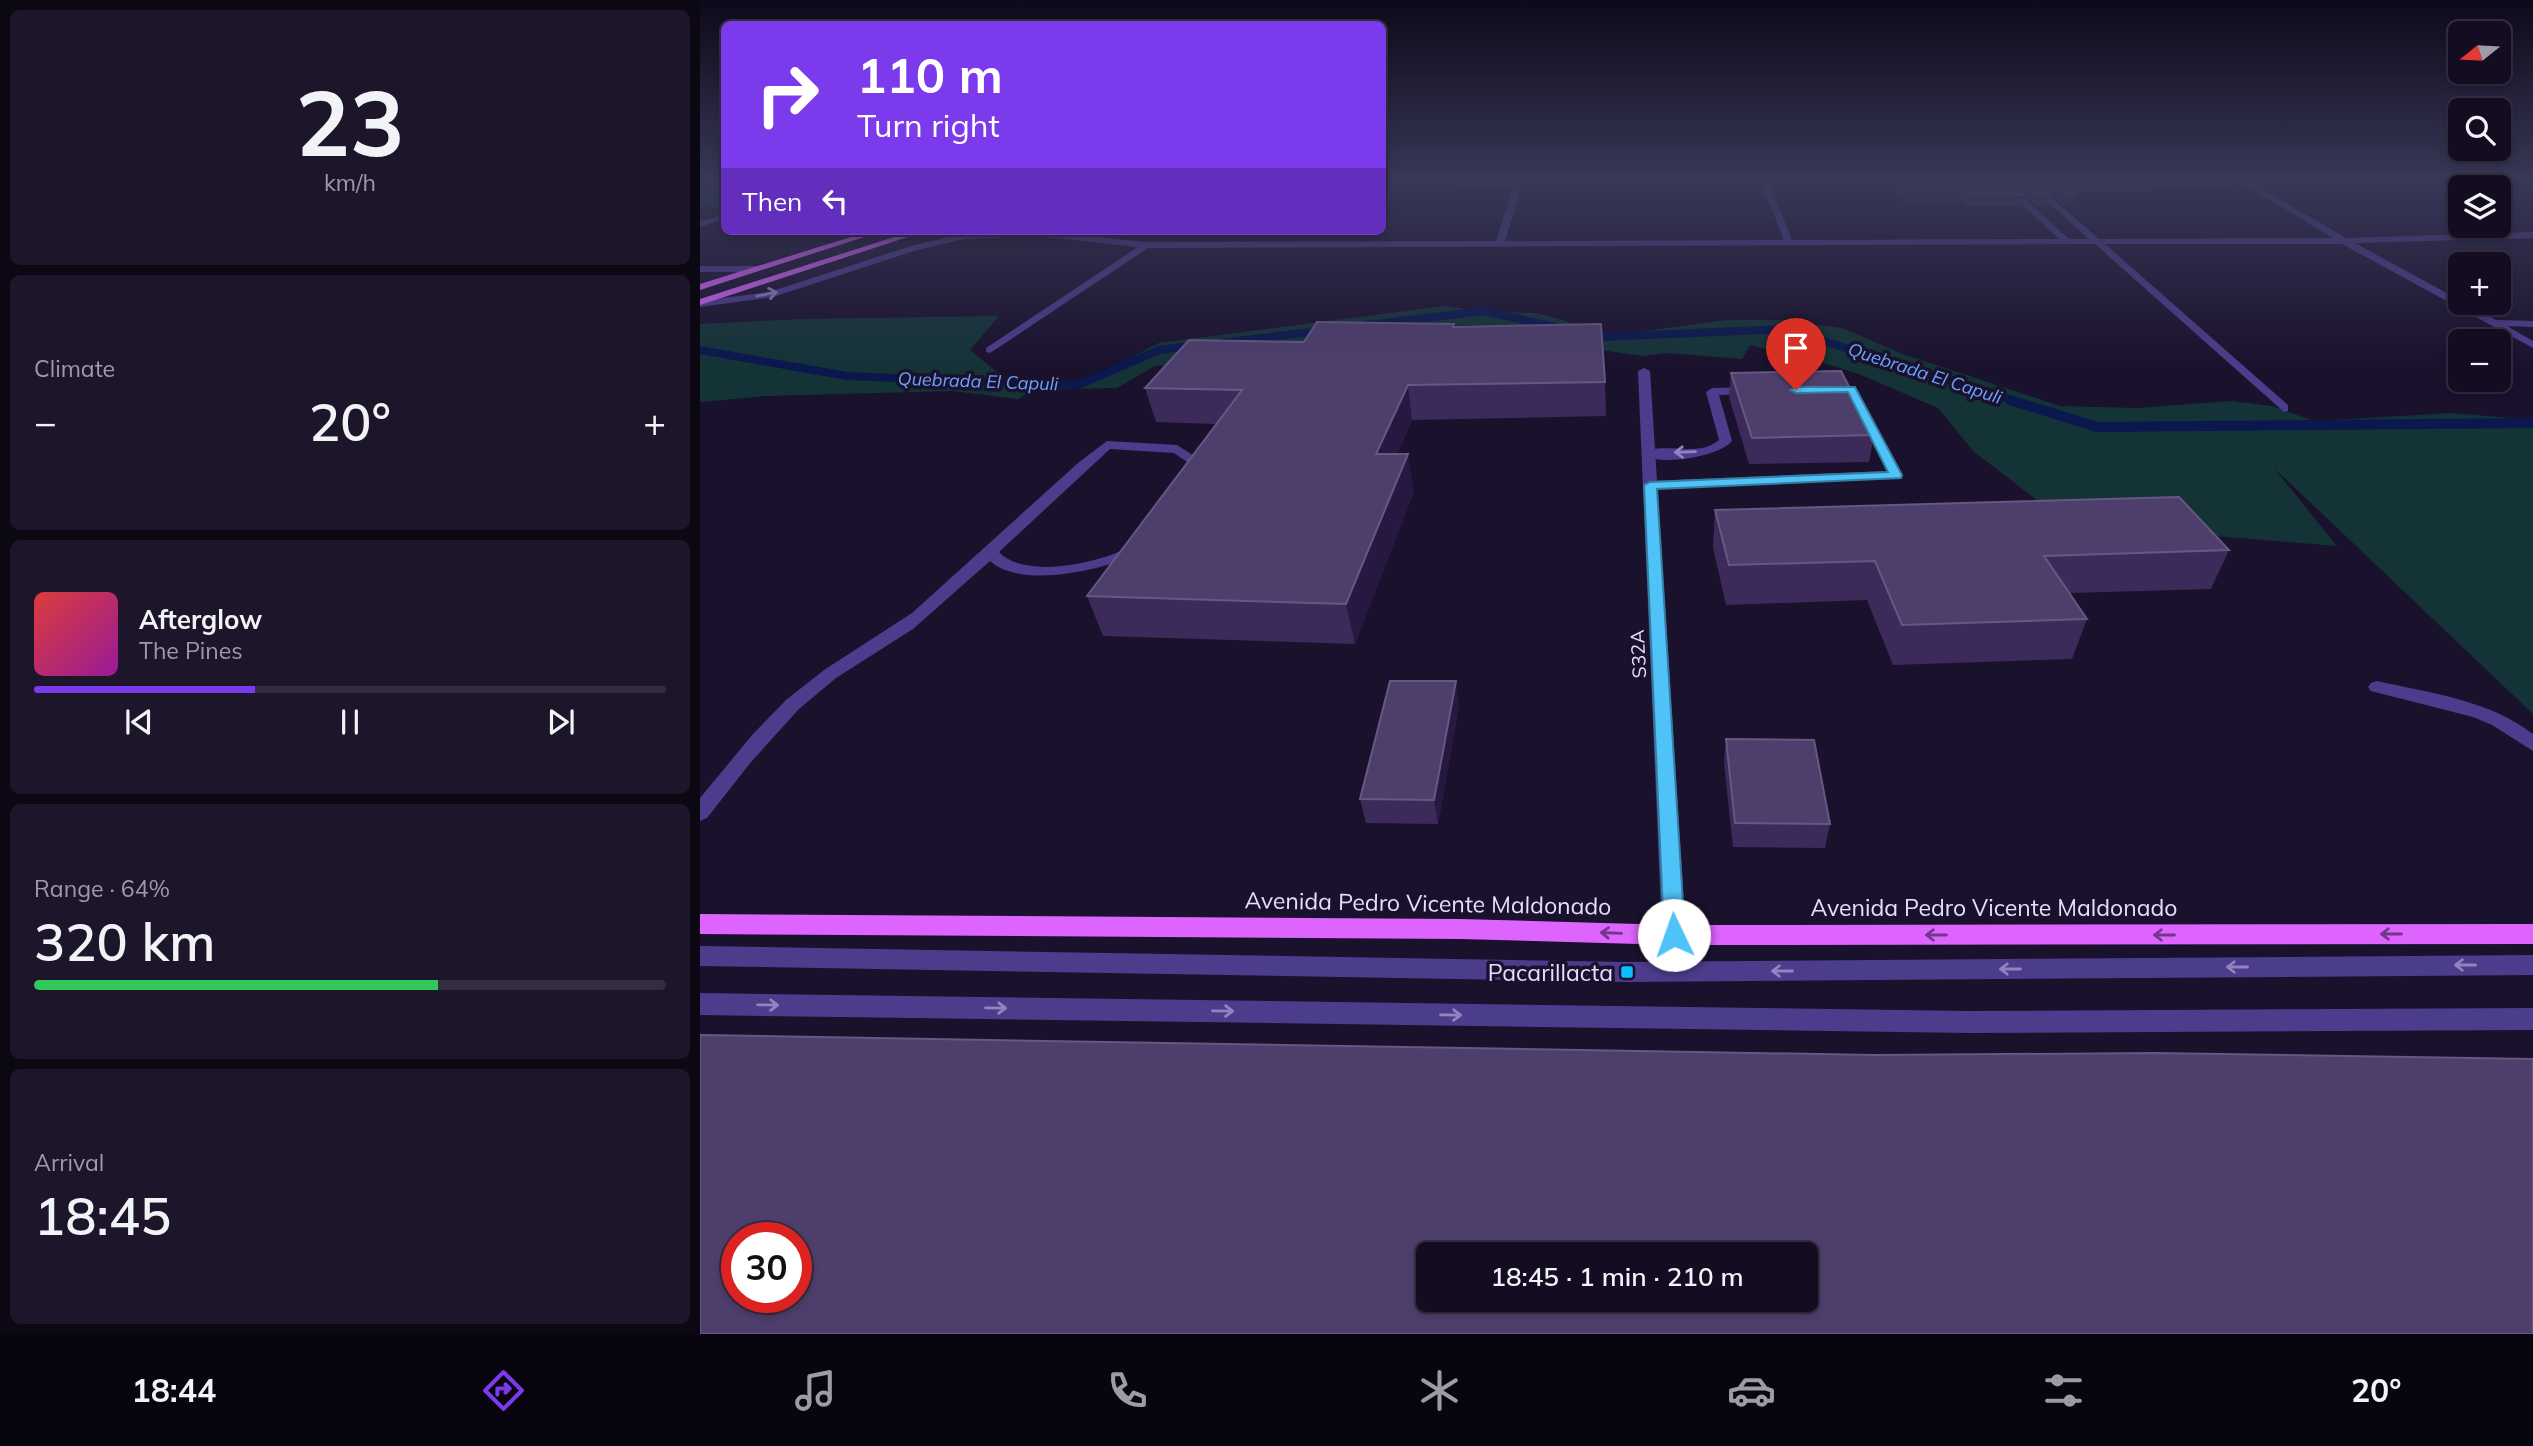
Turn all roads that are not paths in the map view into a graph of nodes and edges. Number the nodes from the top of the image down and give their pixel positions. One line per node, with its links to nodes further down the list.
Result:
1 (846, 241): 12 (main road)
2 (890, 241): 14 (main road)
3 (938, 241): 14 (street, one-way to 3)
4 (1114, 241): 10 (street)
5 (2031, 241): 9 (street)
6 (2099, 241): 22 (street)
7 (2344, 241): 15 (street)
8 (1500, 243): 9 (street); 10 (street)
9 (1788, 243)
10 (1146, 245): 18 (street)
11 (700, 268): 12 (street)
12 (757, 269): 13 (main road)
13 (700, 287)
14 (700, 303)
15 (2495, 323): 16 (street); 17 (street)
16 (2533, 324)
17 (2533, 345)
18 (990, 350)
19 (1644, 371): 23 (street, S32A)
20 (1810, 390): 25 (street)
21 (1768, 391): 23 (street, one-way to 23)
22 (2284, 408)
23 (1648, 454): 25 (street, S32A)
24 (1186, 484): 27 (street)
25 (1650, 485): 33 (street, S32A)
26 (1146, 538): 27 (street)
27 (990, 552): 30 (street)
28 (2377, 687): 29 (street)
29 (2533, 744)
30 (700, 813)
31 (700, 924): 33 (main road, Avenida Pedro Vicente Maldonado, one-way to 31)
32 (2533, 934): 33 (main road, Avenida Pedro Vicente Maldonado, one-way to 33)
33 (1674, 935)
34 (700, 956): 35 (street, one-way to 34)
35 (2533, 965)
36 (700, 1004): 37 (street, one-way to 37)
37 (2533, 1019)

